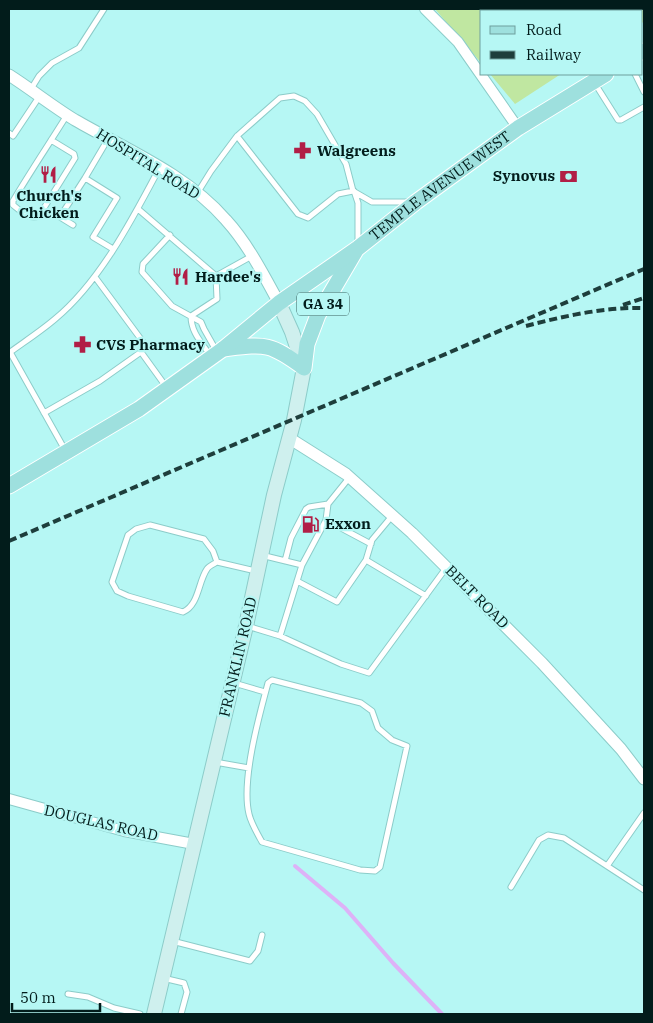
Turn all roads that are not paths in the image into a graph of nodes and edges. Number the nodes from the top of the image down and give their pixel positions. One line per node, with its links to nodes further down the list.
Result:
1 (104, 9): 9 (lane)
2 (425, 9): 3 (street)
3 (480, 74)
4 (9, 75): 9 (street, HOSPITAL ROAD)
5 (481, 75): 12 (street)
6 (636, 75): 8 (lane)
7 (600, 78): 10 (lane); 12 (main road, TEMPLE AVENUE WEST)
8 (644, 92)
9 (35, 93): 11 (street, HOSPITAL ROAD); 13 (lane)
10 (644, 107)
11 (67, 115): 15 (street, HOSPITAL ROAD); 16 (lane)
12 (518, 128): 21 (main road, TEMPLE AVENUE WEST)
13 (9, 133)
14 (236, 136): 19 (lane); 19 (lane); 20 (lane)
15 (108, 138): 17 (street, HOSPITAL ROAD); 18 (lane)
16 (51, 140): 16 (lane)
17 (160, 167): 20 (street, HOSPITAL ROAD); 22 (lane)
18 (85, 178): 23 (lane); 26 (lane)
19 (353, 191): 21 (lane); 28 (lane)
20 (198, 193): 29 (street, HOSPITAL ROAD)
21 (416, 202): 28 (main road, TEMPLE AVENUE WEST)
22 (138, 209): 25 (lane); 27 (lane)
23 (73, 225)
24 (86, 233): 26 (lane)
25 (170, 235): 30 (lane); 33 (lane)
26 (93, 237): 27 (lane)
27 (113, 248): 31 (lane)
28 (358, 248): 32 (main road, TEMPLE AVENUE WEST); 37 (main road, GA 34)
29 (252, 256): 30 (lane); 32 (street, HOSPITAL ROAD)
30 (216, 276): 33 (lane)
31 (94, 277): 34 (lane); 35 (lane)
32 (279, 303): 36 (main road, TEMPLE AVENUE WEST); 37 (main road, GA 34)
33 (190, 316): 36 (lane); 36 (lane)
34 (141, 352): 38 (lane); 39 (lane)
35 (10, 353): 39 (lane)
36 (218, 353): 37 (main road); 38 (main road, TEMPLE AVENUE WEST)
37 (304, 368): 40 (main road, FRANKLIN ROAD / GA 34)
38 (168, 389): 41 (main road, TEMPLE AVENUE WEST)
39 (44, 413): 41 (lane)
40 (289, 438): 42 (street, BELT ROAD); 48 (main road, FRANKLIN ROAD / GA 34)
41 (66, 452): 43 (main road, TEMPLE AVENUE WEST)
42 (350, 477): 44 (lane); 45 (street, BELT ROAD)
43 (9, 486)
44 (328, 504): 46 (lane); 50 (lane)
45 (393, 516): 47 (lane); 53 (street, BELT ROAD)
46 (326, 520): 47 (lane); 52 (lane)
47 (371, 544): 49 (lane)
48 (260, 555): 50 (lane); 54 (main road, FRANKLIN ROAD / GA 34)
49 (366, 560): 55 (lane); 56 (lane)
50 (285, 561): 52 (lane)
51 (217, 562): 51 (lane); 54 (lane)
52 (302, 565): 55 (lane)
53 (447, 568): 56 (lane); 63 (street, BELT ROAD)
54 (257, 571): 57 (main road, FRANKLIN ROAD / GA 34)
55 (297, 581): 58 (lane)
56 (426, 596): 58 (lane)
57 (246, 626): 58 (lane); 59 (main road, FRANKLIN ROAD / GA 34)
58 (280, 636)
59 (233, 683): 60 (lane); 61 (main road, FRANKLIN ROAD / GA 34)
60 (265, 692): 62 (lane); 62 (lane)
61 (214, 762): 62 (lane); 66 (main road, FRANKLIN ROAD / GA 34)
62 (249, 768)
63 (644, 779)
64 (9, 799): 66 (street, DOUGLAS ROAD)
65 (644, 814): 67 (lane)
66 (194, 844): 71 (main road, FRANKLIN ROAD / GA 34)
67 (608, 866): 68 (lane); 69 (lane)
68 (511, 887)
69 (644, 890)
70 (262, 935): 71 (lane)
71 (171, 940): 72 (main road, FRANKLIN ROAD / GA 34)
72 (162, 978): 75 (main road, FRANKLIN ROAD / GA 34); 76 (lane)
73 (68, 994): 74 (lane)
74 (140, 1014)
75 (154, 1014)
76 (182, 1014)

